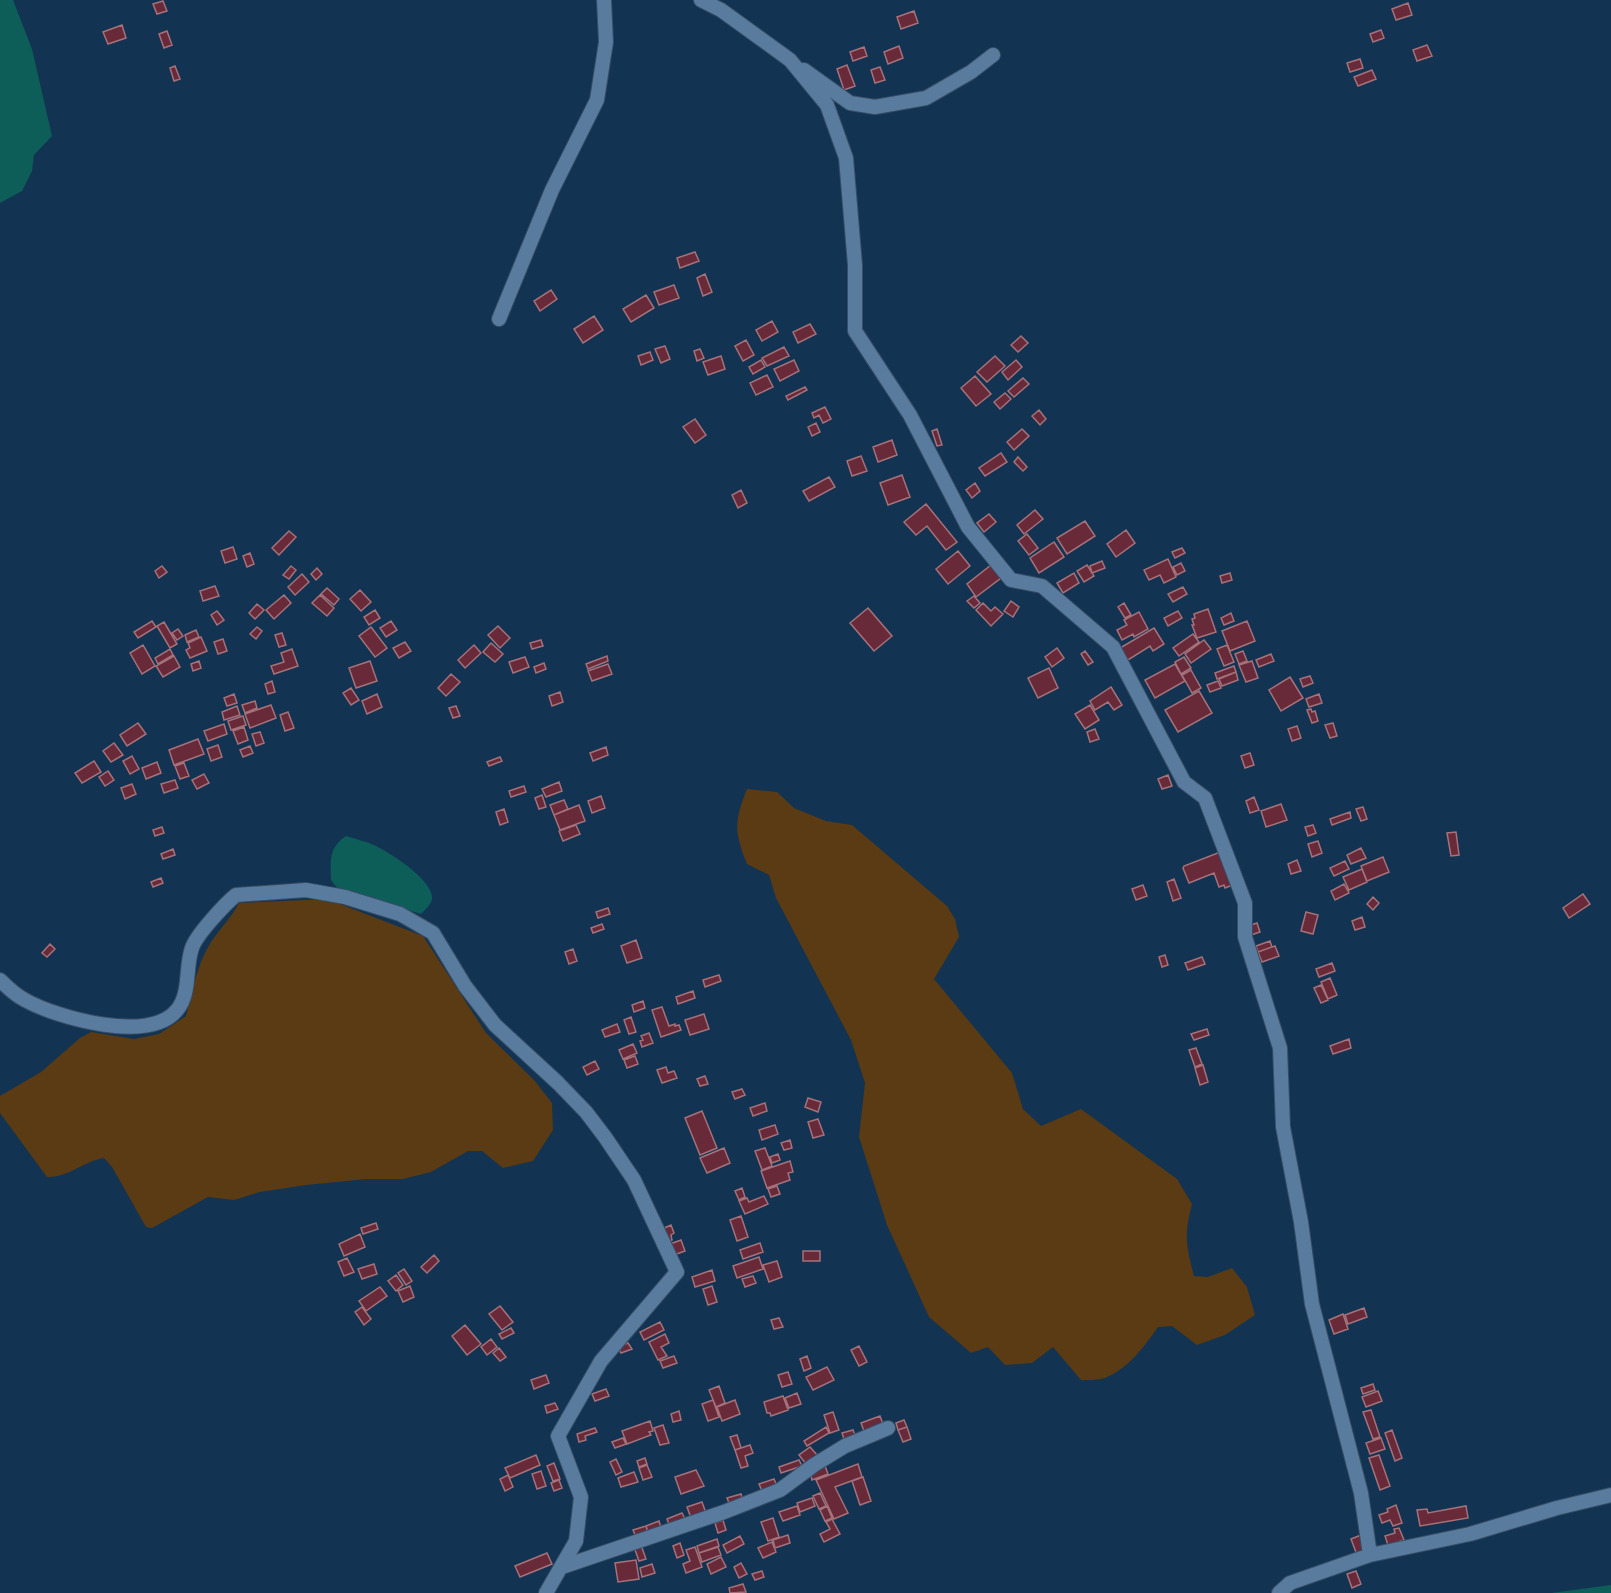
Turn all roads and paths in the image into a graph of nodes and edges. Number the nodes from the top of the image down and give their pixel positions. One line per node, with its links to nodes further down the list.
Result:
1 (604, 0): 5 (street)
2 (701, 0): 4 (street)
3 (993, 55): 4 (street)
4 (790, 60): 9 (street)
5 (499, 319)
6 (0, 980): 10 (street)
7 (888, 1428): 10 (street)
8 (1611, 1495): 9 (street)
9 (1370, 1555): 12 (street)
10 (562, 1567): 11 (street)
11 (546, 1593)
12 (1279, 1593)

